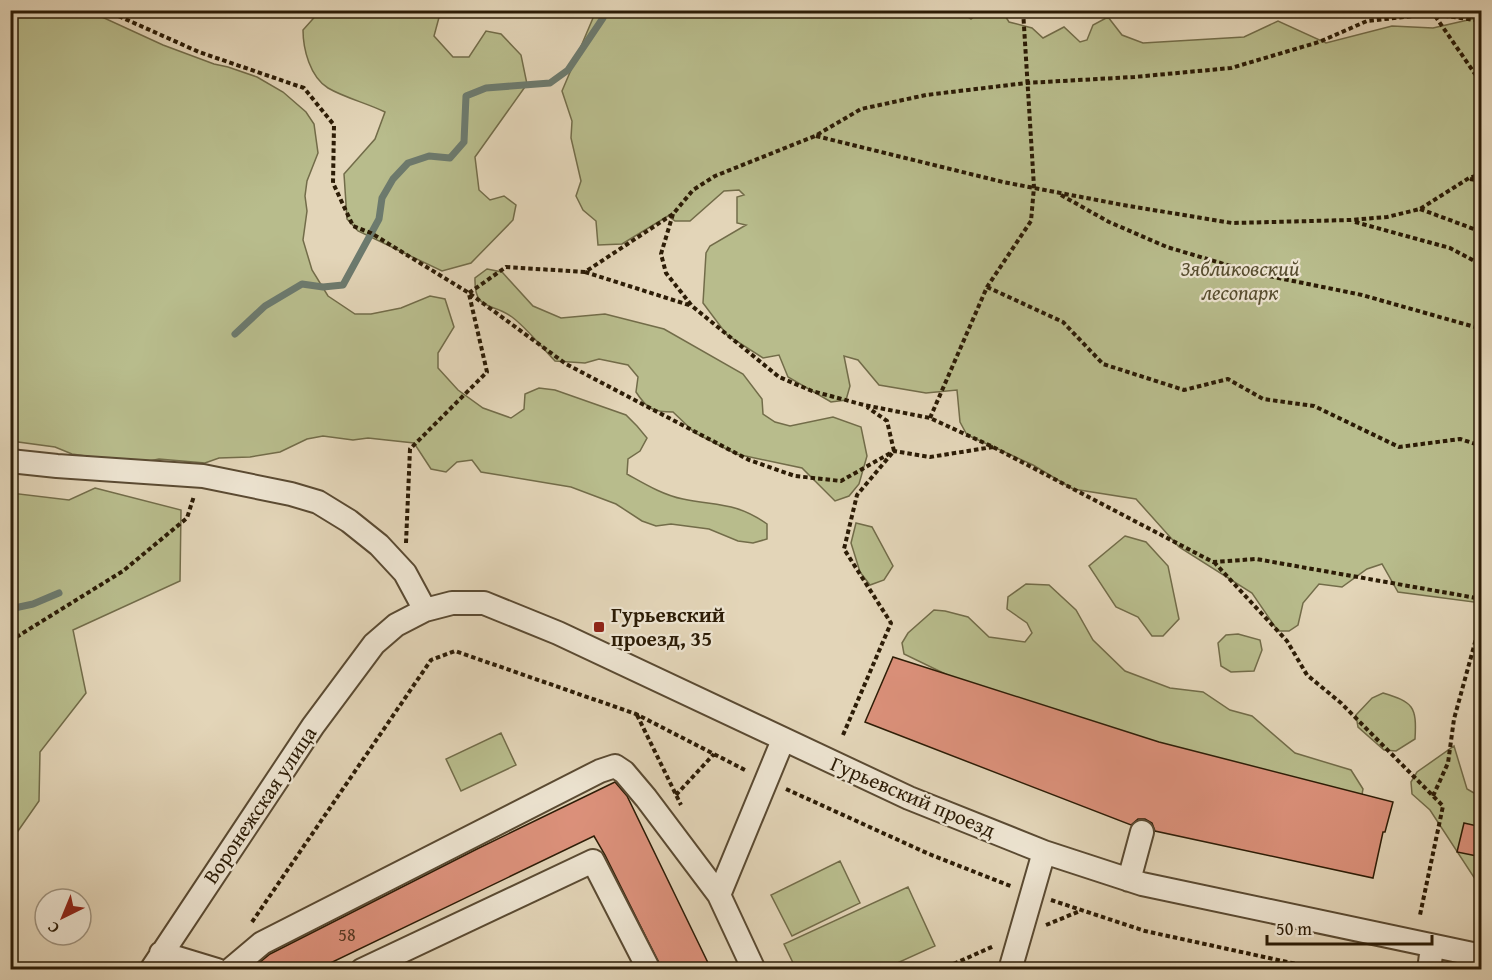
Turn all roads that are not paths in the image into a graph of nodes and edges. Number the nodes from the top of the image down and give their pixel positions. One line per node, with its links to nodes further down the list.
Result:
1 (10, 460): 2 (street)
2 (425, 610): 3 (street, Гурьевский проезд); 4 (street, Гурьевский проезд)
3 (374, 644): 11 (street, Воронежская улица)
4 (783, 740): 6 (street, Гурьевский проезд); 8 (street)
5 (1142, 832): 7 (street)
6 (1044, 852): 7 (street, Гурьевский проезд); 17 (street)
7 (1129, 880): 10 (street, Гурьевский проезд)
8 (720, 894): 13 (street); 16 (street)
9 (1482, 956): 10 (street, Гурьевский проезд)
10 (1431, 958)
11 (156, 961): 12 (street)
12 (217, 969)
13 (230, 969)
14 (362, 969): 15 (street)
15 (649, 969)
16 (754, 969)
17 (1010, 969)

